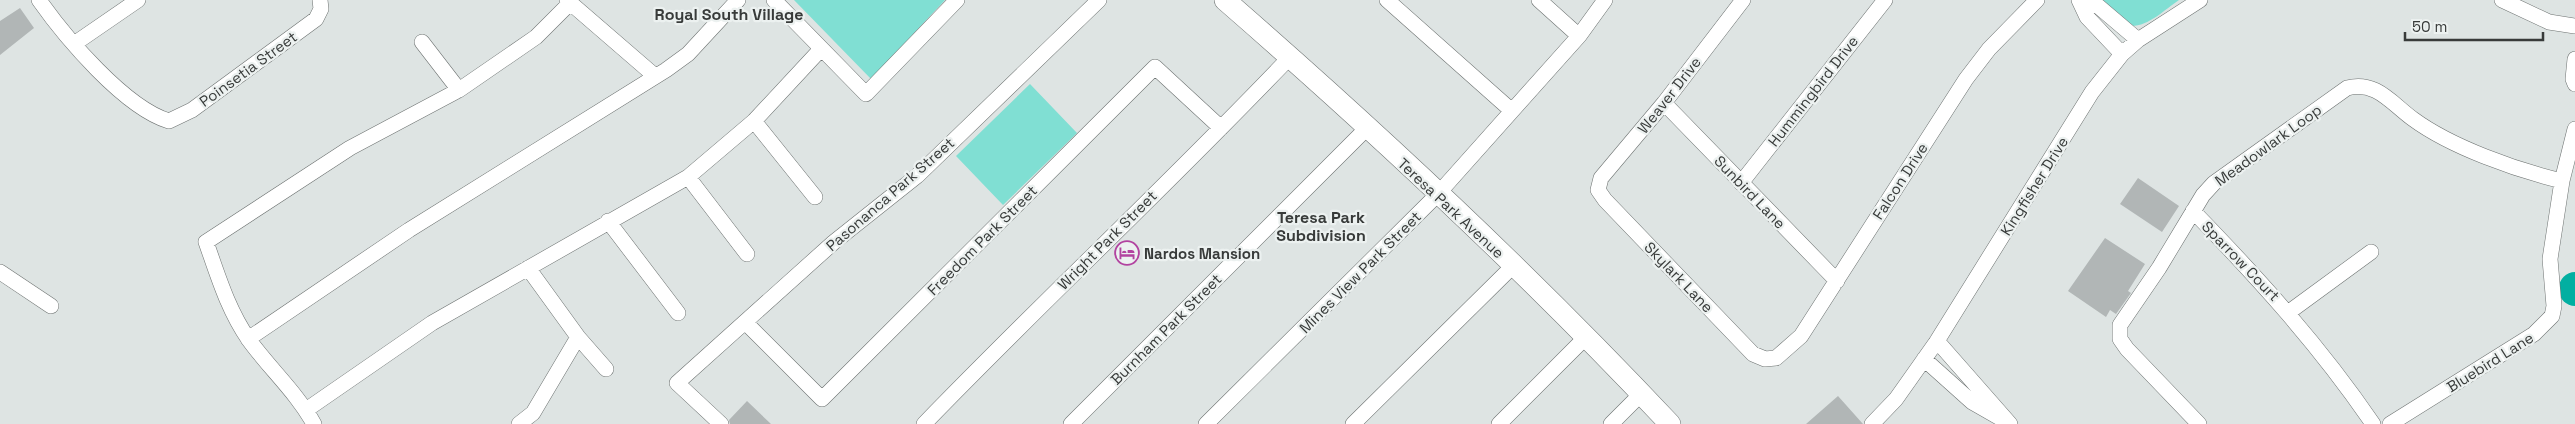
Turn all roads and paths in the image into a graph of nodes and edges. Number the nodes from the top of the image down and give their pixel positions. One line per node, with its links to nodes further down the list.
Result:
1 (39, 0): 23 (street)
2 (138, 0): 23 (street)
3 (738, 0): 28 (street)
4 (774, 0): 24 (street)
5 (957, 0): 24 (street)
6 (1099, 0): 54 (street, Pasonanca Park Street)
7 (1225, 0): 26 (street, Teresa Park Avenue)
8 (1387, 0): 32 (street)
9 (1539, 0): 20 (street)
10 (1605, 0): 20 (street, Mines View Park Street)
11 (1743, 0): 31 (street, Weaver Drive)
12 (1885, 0): 39 (street, Hummingbird Drive)
13 (2037, 0): 50 (street, Falcon Drive)
14 (2081, 0): 21 (street); 25 (street)
15 (2200, 0): 21 (street, Kingfisher Drive)
16 (2502, 0): 19 (street)
17 (569, 1): 28 (street); 30 (street)
18 (321, 5): 23 (street, Poinsetia Street)
19 (2575, 26)
20 (1579, 36): 32 (street, Mines View Park Street)
21 (2138, 40): 25 (street, Kingfisher Drive)
22 (422, 42): 30 (street)
23 (74, 44)
24 (821, 49): 33 (street)
25 (2122, 54): 58 (street, Kingfisher Drive)
26 (1290, 57): 34 (street, Wright Park Street); 35 (street, Teresa Park Avenue)
27 (2575, 59): 29 (street)
28 (655, 76): 57 (street)
29 (2575, 84)
30 (459, 90): 57 (street)
31 (1664, 103): 39 (street, Sunbird Lane); 40 (street, Weaver Drive)
32 (1512, 111): 41 (street, Mines View Park Street)
33 (754, 121): 37 (street); 42 (street)
34 (1221, 128): 54 (street, Freedom Park Street); 68 (street, Wright Park Street)
35 (1367, 128): 41 (street, Teresa Park Avenue); 69 (street, Burnham Park Street)
36 (2575, 129): 38 (street, Bluebird Lane)
37 (688, 177): 44 (street); 46 (street)
38 (2562, 181): 43 (street, Meadowlark Loop); 78 (street, Bluebird Lane)
39 (1741, 183): 50 (street, Sunbird Lane)
40 (1598, 190): 59 (street, Skylark Lane)
41 (1437, 195): 47 (street, Teresa Park Avenue); 70 (street, Mines View Park Street)
42 (815, 198)
43 (2193, 211): 52 (street, Sparrow Court); 76 (street, Meadowlark Loop)
44 (608, 221): 48 (street); 53 (street)
45 (2371, 252): 52 (street, Sparrow Court)
46 (747, 254)
47 (1513, 266): 56 (street, Teresa Park Avenue); 71 (street)
48 (528, 268): 55 (street); 63 (street)
49 (0, 272): 51 (street)
50 (1836, 281): 59 (street, Falcon Drive)
51 (51, 306)
52 (2289, 312): 77 (street, Sparrow Court)
53 (678, 313)
54 (745, 322): 67 (street, Pasonanca Park Street)
55 (578, 337): 61 (street); 66 (street)
56 (1586, 337): 62 (street, Teresa Park Avenue); 72 (street)
57 (248, 339): 63 (street)
58 (1937, 341): 60 (street, Kingfisher Drive); 64 (street)
59 (1766, 358)
60 (1924, 359): 64 (street); 75 (street, Kingfisher Drive)
61 (606, 369)
62 (1641, 394): 73 (street); 74 (street, Teresa Park Avenue)
63 (306, 410): 65 (street)
64 (2009, 423)
65 (314, 424)
66 (519, 424)
67 (720, 424)
68 (924, 424)
69 (1070, 424)
70 (1206, 424)
71 (1353, 424)
72 (1499, 424)
73 (1612, 424)
74 (1670, 424)
75 (1872, 424)
76 (2199, 424)
77 (2373, 424)
78 (2390, 424)

